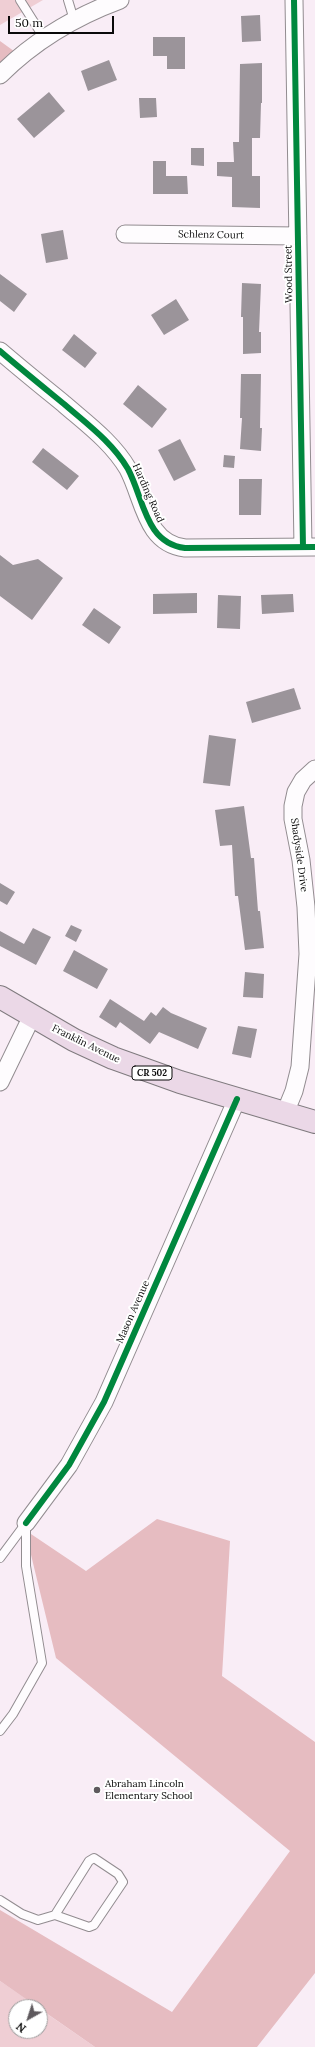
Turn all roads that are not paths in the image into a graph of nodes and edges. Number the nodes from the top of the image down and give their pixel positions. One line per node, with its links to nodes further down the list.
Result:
1 (20, 0): 6 (lane)
2 (68, 0): 5 (lane)
3 (120, 0): 5 (street)
4 (294, 0): 9 (street, Wood Street)
5 (74, 20): 6 (street)
6 (44, 38): 7 (street)
7 (0, 74)
8 (125, 234): 9 (street, Schlenz Court)
9 (298, 236): 11 (street, Wood Street)
10 (0, 351): 11 (street, Harding Road)
11 (309, 547)
12 (315, 769): 13 (street, Shadyside Drive)
13 (311, 975): 18 (street, Shadyside Drive)
14 (0, 997): 15 (main road, Franklin Avenue / CR 502)
15 (32, 1016): 16 (street); 17 (main road, Franklin Avenue / CR 502)
16 (0, 1082)
17 (237, 1099): 18 (main road, Franklin Avenue / CR 502); 20 (street, Mason Avenue)
18 (284, 1113): 19 (main road, Franklin Avenue / CR 502)
19 (315, 1122)
20 (26, 1523): 21 (lane); 22 (lane)
21 (0, 1558)
22 (0, 1731)
23 (0, 1900): 24 (lane)
24 (55, 1915): 24 (lane)

